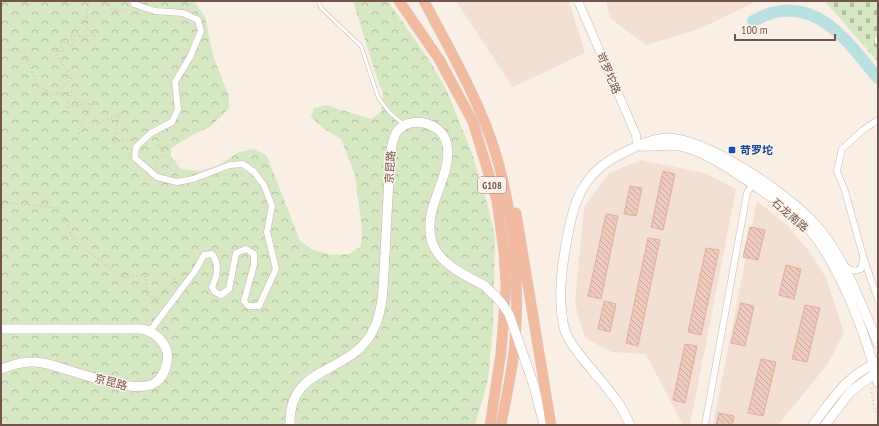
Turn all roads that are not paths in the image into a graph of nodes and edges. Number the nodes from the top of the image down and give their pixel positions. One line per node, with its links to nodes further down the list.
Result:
1 (318, 1): 7 (lane)
2 (398, 1): 20 (highway, G108)
3 (424, 1): 9 (highway, G108)
4 (578, 1): 8 (street, 岢罗坨路)
5 (134, 2): 15 (street)
6 (878, 120): 11 (street)
7 (405, 126): 21 (main road, 京昆路); 25 (main road, bridge)
8 (637, 146): 10 (main road, 石龙南路); 27 (main road, 石龙南路)
9 (495, 154): 24 (highway, G108); 26 (highway)
10 (755, 181): 12 (main road, 石龙南路); 18 (main road, 石龙南路); 28 (street)
11 (863, 256): 12 (street); 13 (street)
12 (842, 263): 16 (main road, 石龙南路)
13 (878, 300)
14 (1, 329): 15 (main road)
15 (150, 330): 17 (main road, 京昆路)
16 (878, 343)
17 (1, 369)
18 (875, 369): 19 (main road, 石龙南路); 29 (main road); 30 (main road)
19 (878, 383)
20 (496, 391): 22 (highway); 23 (highway, G108)
21 (290, 425)
22 (484, 425)
23 (490, 425)
24 (501, 425)
25 (544, 425)
26 (551, 425)
27 (630, 425)
28 (704, 425)
29 (814, 425)
30 (825, 425)

